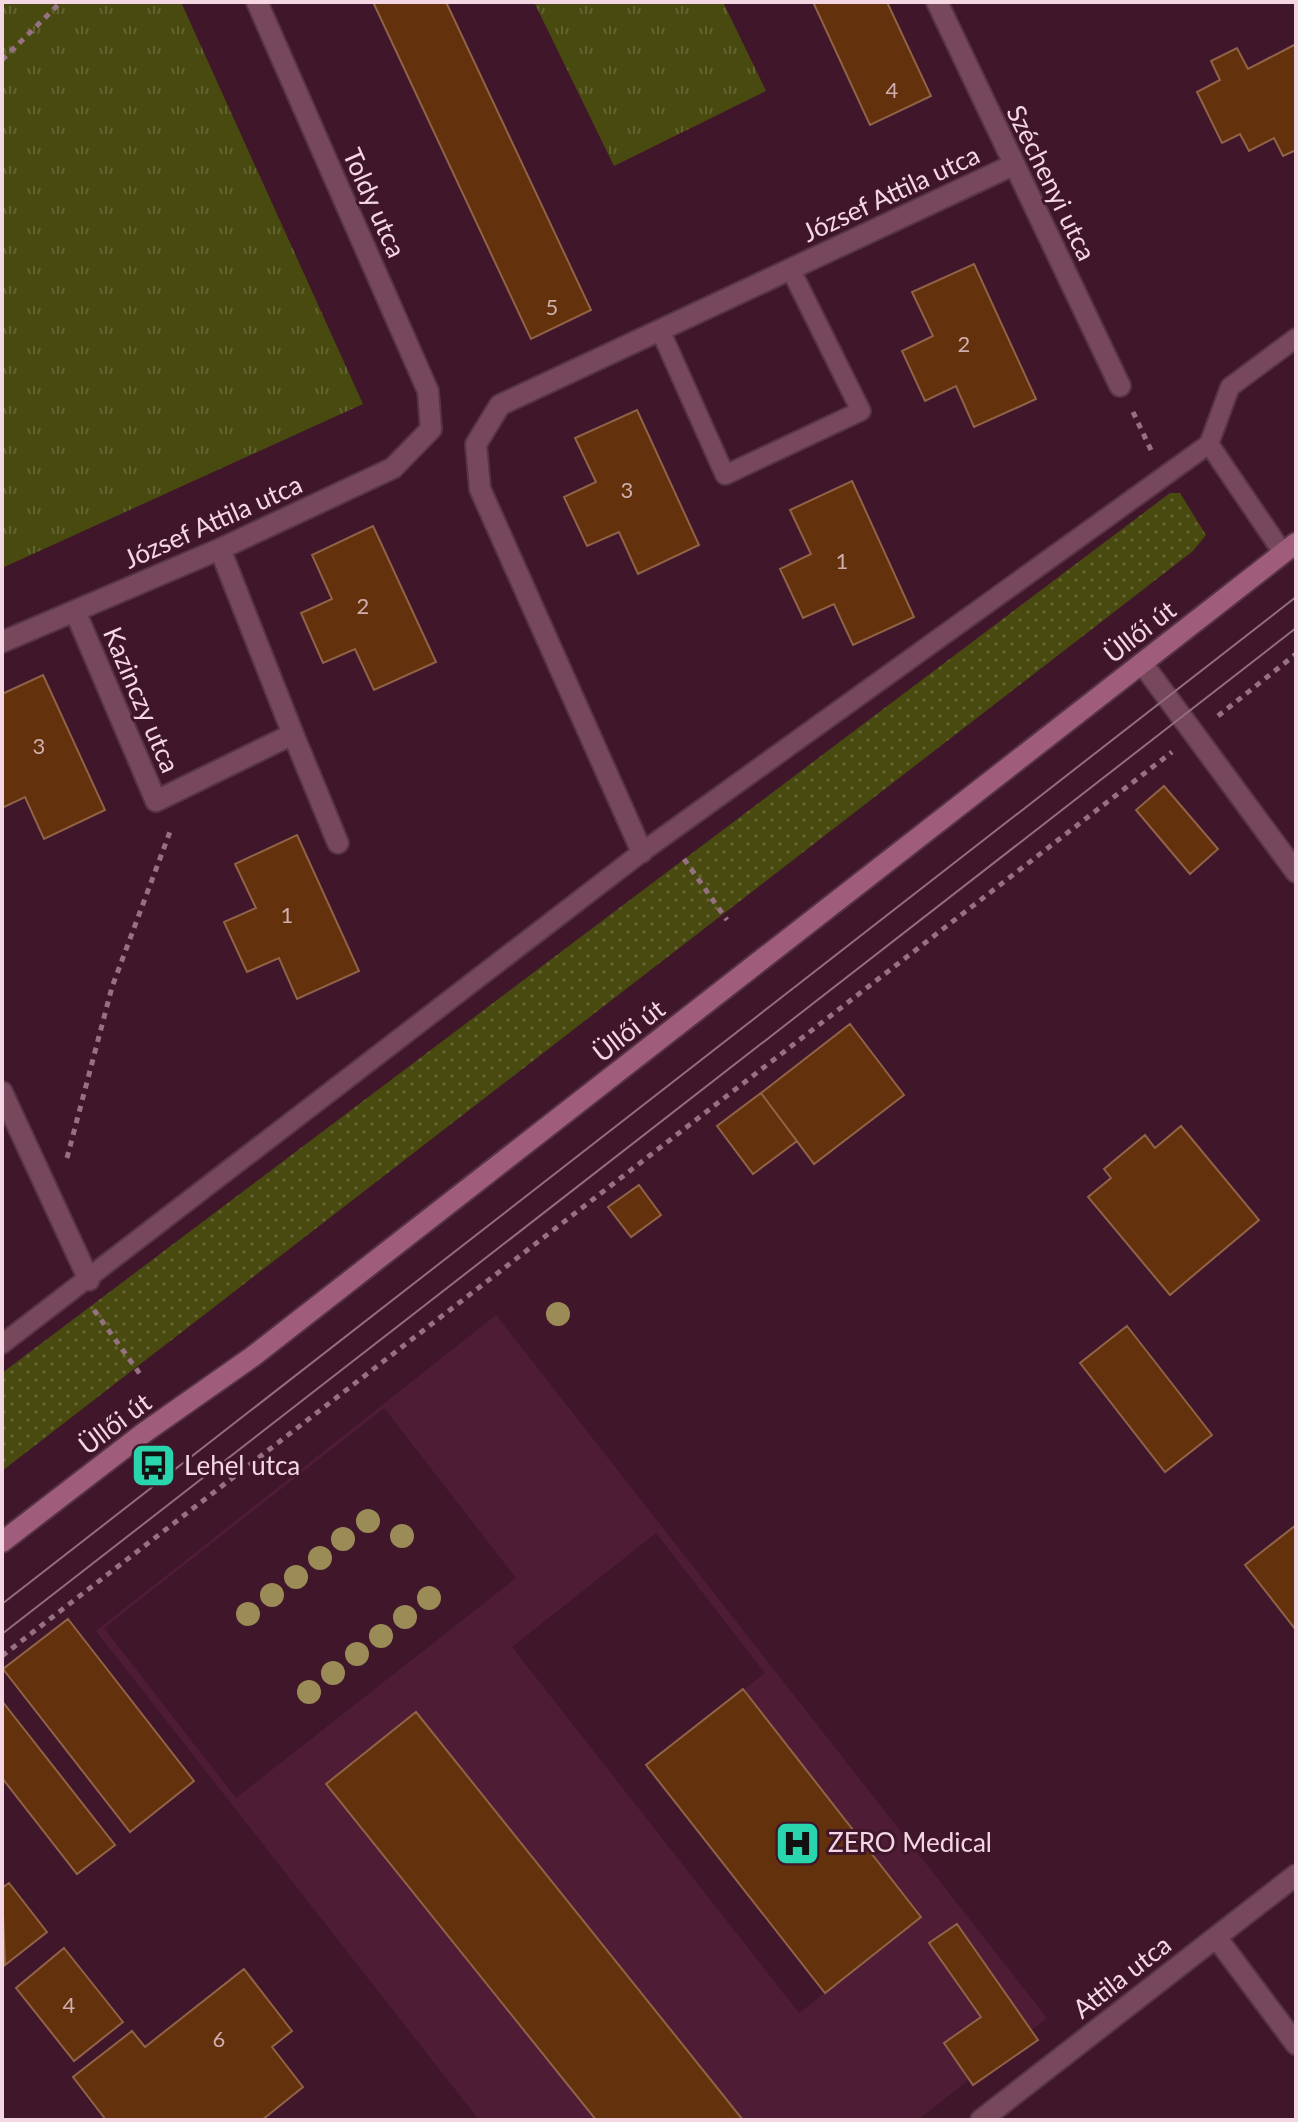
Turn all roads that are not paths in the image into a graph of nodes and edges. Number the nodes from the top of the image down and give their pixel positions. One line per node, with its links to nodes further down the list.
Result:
1 (257, 2): 8 (street, Toldy utca)
2 (937, 2): 3 (street, Széchenyi utca)
3 (1013, 165): 4 (street, József Attila utca); 7 (street, Széchenyi utca)
4 (791, 270): 5 (street, József Attila utca); 5 (lane, József Attila utca)
5 (661, 332): 17 (street, József Attila utca)
6 (1296, 338): 9 (lane)
7 (1120, 386)
8 (431, 429): 11 (street, József Attila utca)
9 (1209, 444): 10 (lane, Üllői út); 17 (lane)
10 (1289, 548): 14 (main road, Üllői út)
11 (220, 549): 12 (street, József Attila utca); 15 (street)
12 (75, 611): 13 (street, József Attila utca); 15 (street, Kazinczy utca)
13 (2, 642)
14 (1142, 663): 18 (street); 22 (main road, Üllői út)
15 (293, 734): 16 (street)
16 (338, 843)
17 (642, 852): 20 (lane)
18 (1296, 872)
19 (2, 1092): 20 (street)
20 (83, 1284): 21 (lane)
21 (2, 1344)
22 (2, 1542)
23 (1296, 1875): 24 (street, Attila utca)
24 (1216, 1937): 25 (street); 26 (street, Attila utca)
25 (1296, 2044)
26 (981, 2120)

